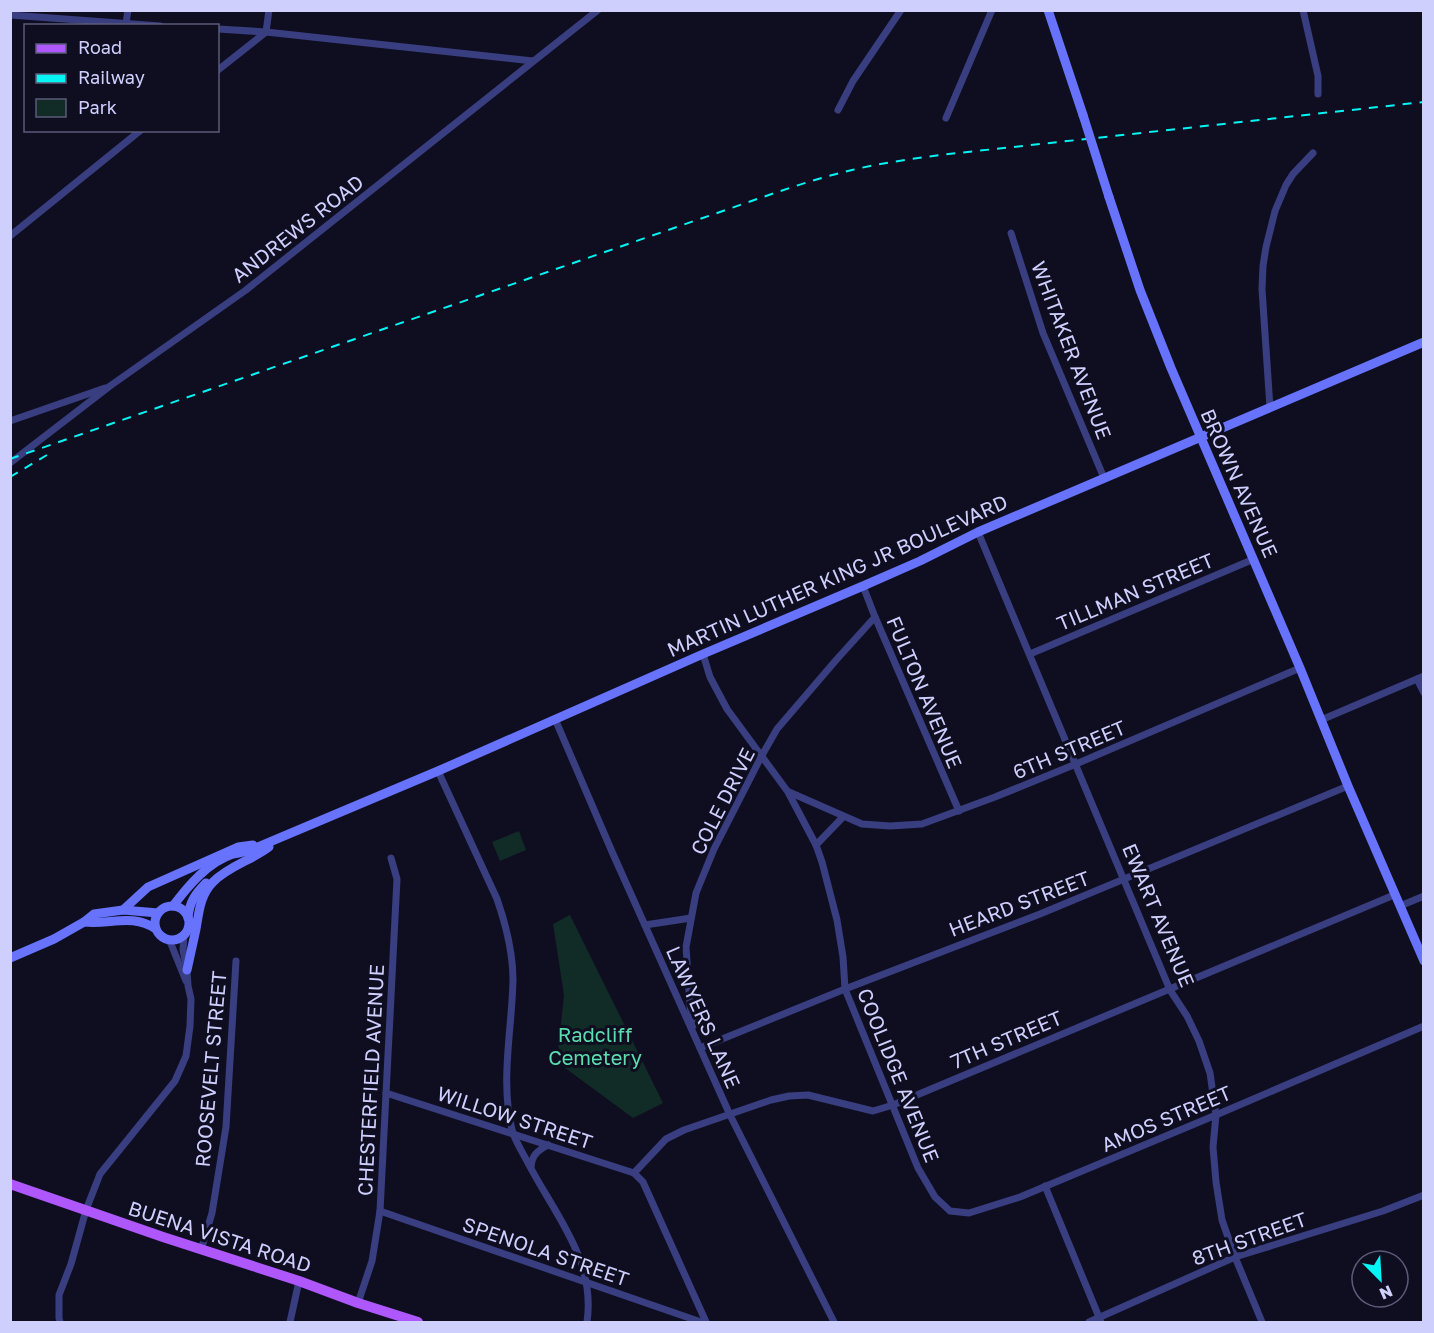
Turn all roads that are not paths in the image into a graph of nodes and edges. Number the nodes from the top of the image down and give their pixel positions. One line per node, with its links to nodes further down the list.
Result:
1 (128, 10): 9 (street)
2 (269, 10): 12 (street)
3 (598, 10): 13 (street, ANDREWS ROAD)
4 (901, 10): 16 (street)
5 (992, 10): 17 (street)
6 (1048, 10): 26 (main road, BROWN AVENUE, bridge)
7 (1303, 10): 15 (street)
8 (10, 15): 9 (street)
9 (126, 23): 10 (street)
10 (137, 24)
11 (219, 29): 12 (street)
12 (266, 32): 13 (street); 14 (street)
13 (533, 61): 23 (street, ANDREWS ROAD)
14 (219, 69)
15 (1318, 94)
16 (838, 110)
17 (946, 118)
18 (139, 132): 21 (street)
19 (1313, 153): 24 (street)
20 (1011, 233): 28 (street, WHITAKER AVENUE)
21 (10, 236)
22 (1424, 342): 24 (main road, MARTIN LUTHER KING JR BOULEVARD)
23 (110, 386): 25 (street); 27 (street, ANDREWS ROAD)
24 (1270, 408): 26 (main road, MARTIN LUTHER KING JR BOULEVARD)
25 (10, 421)
26 (1200, 436): 28 (main road, MARTIN LUTHER KING JR BOULEVARD); 30 (main road, BROWN AVENUE)
27 (10, 463)
28 (1104, 478): 29 (main road, MARTIN LUTHER KING JR BOULEVARD)
29 (978, 532): 31 (main road, MARTIN LUTHER KING JR BOULEVARD); 34 (street, EWART AVENUE)
30 (1254, 559): 34 (street, TILLMAN STREET); 35 (main road, BROWN AVENUE)
31 (863, 586): 32 (street, FULTON AVENUE); 33 (main road, MARTIN LUTHER KING JR BOULEVARD)
32 (875, 617): 40 (street, COLE DRIVE); 45 (street, FULTON AVENUE)
33 (703, 654): 38 (main road, MARTIN LUTHER KING JR BOULEVARD); 40 (street, COOLIDGE AVENUE)
34 (1029, 654): 41 (street, EWART AVENUE)
35 (1300, 668): 39 (main road, BROWN AVENUE); 41 (street, 6TH STREET)
36 (1420, 677): 37 (street); 39 (street)
37 (1424, 693)
38 (555, 719): 42 (main road, MARTIN LUTHER KING JR BOULEVARD); 62 (street, LAWYERS LANE)
39 (1321, 720): 43 (main road, BROWN AVENUE)
40 (761, 757): 44 (street, COOLIDGE AVENUE); 59 (street, COLE DRIVE)
41 (1076, 764): 45 (street, 6TH STREET); 52 (street, EWART AVENUE)
42 (438, 771): 47 (main road, MARTIN LUTHER KING JR BOULEVARD); 80 (street)
43 (1348, 786): 52 (street, HEARD STREET); 53 (main road, BROWN AVENUE)
44 (788, 792): 46 (street, 6TH STREET); 49 (street, COOLIDGE AVENUE)
45 (959, 811): 46 (street, 6TH STREET)
46 (843, 817): 49 (street)
47 (280, 838): 48 (main road, MARTIN LUTHER KING JR BOULEVARD); 69 (main road)
48 (267, 844): 50 (main road, MARTIN LUTHER KING JR BOULEVARD); 57 (main road, MARTIN LUTHER KING JR BOULEVARD)
49 (816, 845): 71 (street, COOLIDGE AVENUE)
50 (251, 850): 55 (main road, MARTIN LUTHER KING JR BOULEVARD); 60 (main road, MARTIN LUTHER KING JR BOULEVARD)
51 (391, 858): 76 (street, CHESTERFIELD AVENUE)
52 (1125, 879): 71 (street, HEARD STREET); 72 (street, EWART AVENUE)
53 (1394, 895): 56 (main road, BROWN AVENUE); 72 (street, 7TH STREET)
54 (1424, 896): 56 (street)
55 (173, 906): 58 (main road); 60 (main road)
56 (1400, 906): 68 (main road, BROWN AVENUE)
57 (123, 910): 58 (main road); 61 (main road)
58 (158, 913): 63 (main road)
59 (691, 918): 62 (street); 74 (street, COLE DRIVE)
60 (188, 919): 64 (main road)
61 (84, 922): 63 (main road); 66 (main road)
62 (645, 924): 74 (street, LAWYERS LANE)
63 (156, 929): 65 (main road)
64 (184, 934): 65 (main road); 69 (street, ROOSEVELT STREET)
65 (169, 939): 70 (street)
66 (10, 958)
67 (236, 961): 90 (street, ROOSEVELT STREET)
68 (1424, 962)
69 (187, 970): 70 (street, ROOSEVELT STREET)
70 (188, 986): 88 (street, ROOSEVELT STREET)
71 (845, 989): 75 (street, HEARD STREET); 77 (street, COOLIDGE AVENUE)
72 (1170, 990): 77 (street, 7TH STREET); 79 (street, EWART AVENUE)
73 (1424, 1026): 79 (street, AMOS STREET)
74 (695, 1035): 75 (street, LAWYERS LANE)
75 (700, 1048): 78 (street, LAWYERS LANE)
76 (386, 1093): 80 (street, WILLOW STREET); 89 (street, CHESTERFIELD AVENUE)
77 (892, 1105): 78 (street, 7TH STREET); 85 (street, COOLIDGE AVENUE)
78 (730, 1114): 83 (street, 7TH STREET); 102 (street, LAWYERS LANE)
79 (1216, 1115): 86 (street, AMOS STREET); 91 (street, EWART AVENUE)
80 (513, 1133): 81 (street, WILLOW STREET); 82 (street)
81 (548, 1145): 82 (street); 83 (street, WILLOW STREET)
82 (531, 1168): 93 (street)
83 (634, 1173): 101 (street)
84 (10, 1184): 88 (main road, BUENA VISTA ROAD)
85 (927, 1184): 86 (street, AMOS STREET)
86 (1045, 1186): 95 (street)
87 (1424, 1195): 91 (street, 8TH STREET)
88 (86, 1210): 90 (main road, BUENA VISTA ROAD); 96 (street, ROOSEVELT STREET)
89 (380, 1211): 93 (street, SPENOLA STREET); 94 (street, CHESTERFIELD AVENUE)
90 (201, 1250): 92 (main road, BUENA VISTA ROAD)
91 (1235, 1257): 95 (street, 8TH STREET); 104 (street, EWART AVENUE)
92 (299, 1281): 94 (main road, BUENA VISTA ROAD); 97 (street)
93 (587, 1282): 99 (street); 100 (street, SPENOLA STREET)
94 (358, 1303): 98 (main road, BUENA VISTA ROAD)
95 (1100, 1321): 103 (street, 8TH STREET)
96 (60, 1323)
97 (290, 1323)
98 (418, 1323)
99 (587, 1323)
100 (701, 1323)
101 (706, 1323)
102 (834, 1323)
103 (1089, 1323)
104 (1262, 1323)

